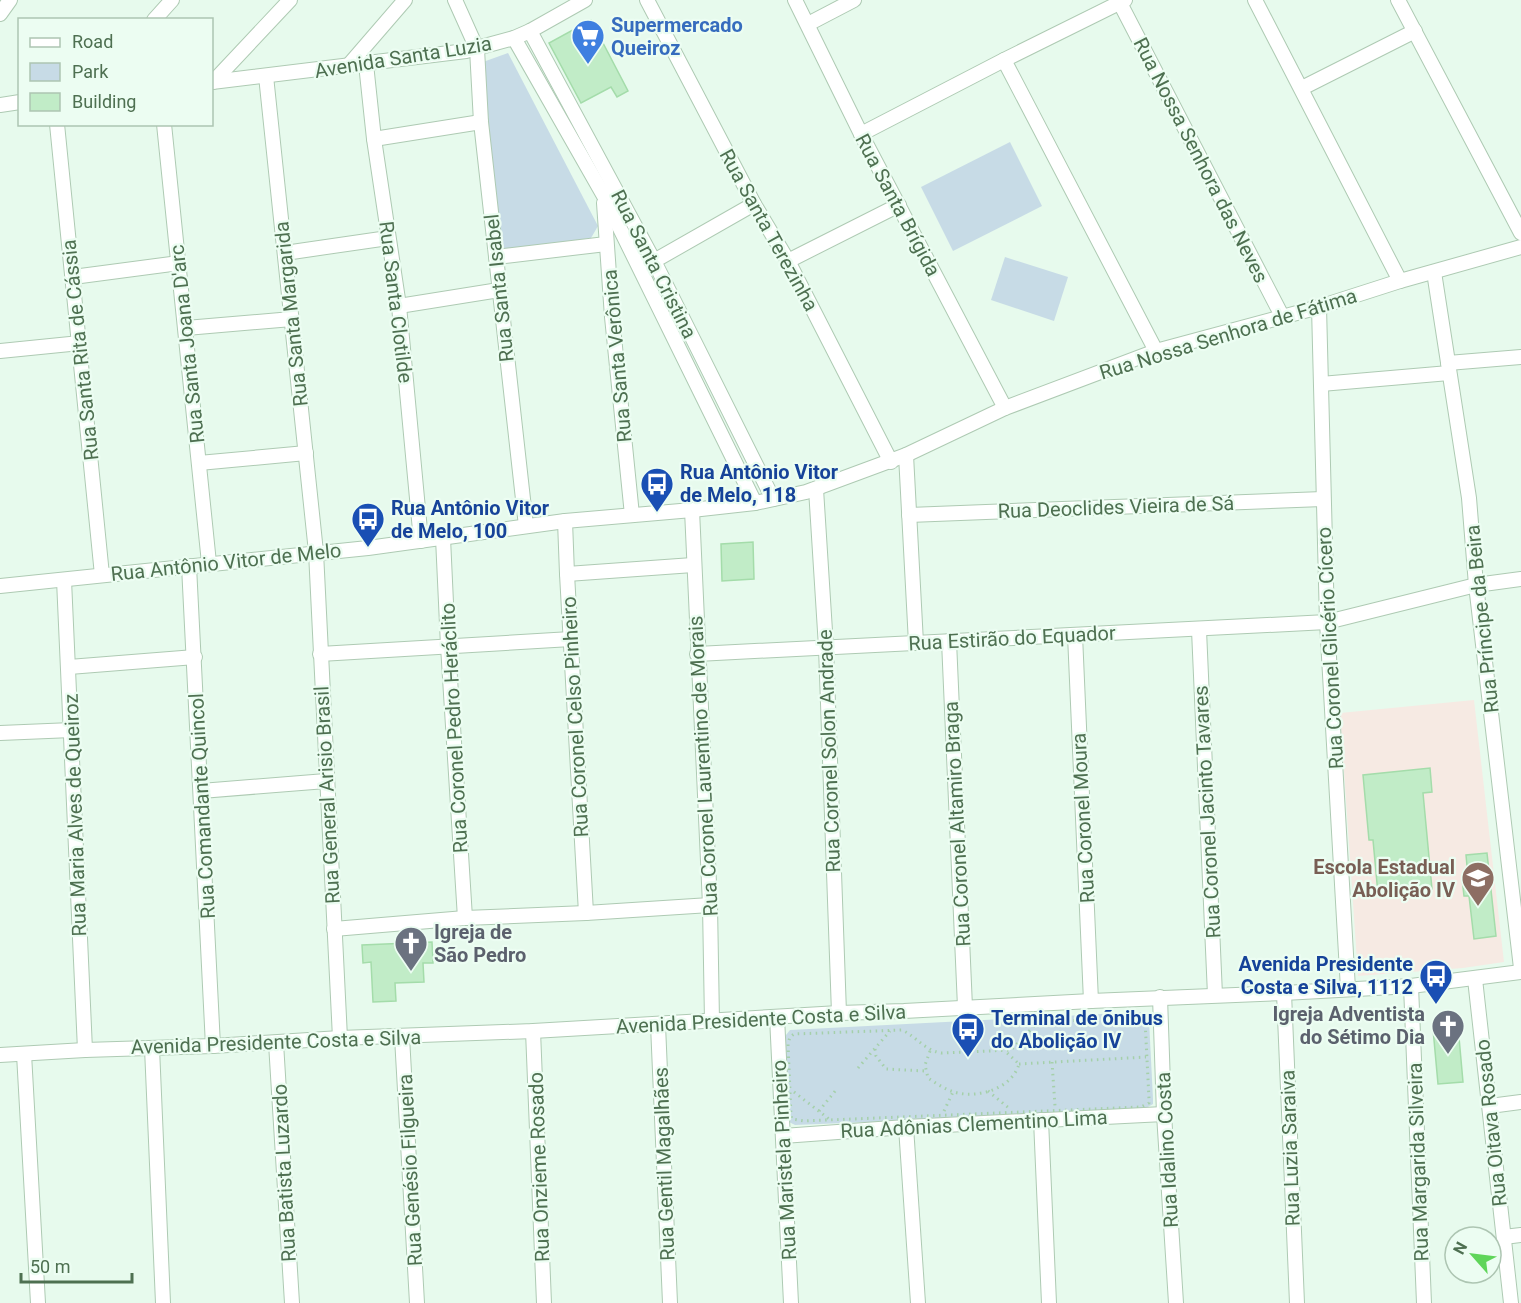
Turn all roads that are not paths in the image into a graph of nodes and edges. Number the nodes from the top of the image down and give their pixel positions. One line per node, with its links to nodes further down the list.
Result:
1 (10, 0): 13 (street)
2 (172, 0): 14 (street)
3 (290, 0): 24 (street)
4 (405, 0): 22 (street)
5 (455, 0): 19 (street)
6 (585, 0): 16 (street, Avenida Santa Luzia)
7 (647, 0): 35 (street, Rua Santa Terezinha)
8 (795, 0): 15 (street, Rua Santa Brígida)
9 (854, 0): 15 (street)
10 (1255, 0): 26 (street)
11 (1398, 0): 17 (street)
12 (1122, 1): 20 (street); 53 (street, Rua Nossa Senhora das Neves)
13 (0, 14)
14 (156, 18)
15 (808, 24): 32 (street, Rua Santa Brígida)
16 (530, 31): 18 (street, Avenida Santa Luzia); 43 (street, Rua Santa Cristina)
17 (1414, 31): 26 (street); 37 (street)
18 (514, 38): 19 (street, Avenida Santa Luzia); 34 (street, Rua Santa Cristina)
19 (477, 49): 21 (street, Avenida Santa Luzia); 29 (street, Rua Santa Isabel)
20 (1004, 60): 32 (street); 58 (street)
21 (366, 64): 22 (street, Avenida Santa Luzia); 33 (street, Rua Santa Clotilde)
22 (348, 66): 23 (street, Avenida Santa Luzia)
23 (266, 76): 25 (street, Avenida Santa Luzia); 41 (street, Rua Santa Margarida)
24 (213, 81)
25 (213, 82)
26 (1302, 88): 49 (street)
27 (18, 102): 28 (street)
28 (0, 105)
29 (481, 122): 33 (street); 42 (street, Rua Santa Isabel)
30 (57, 126): 48 (street, Rua Santa Rita de Cássia)
31 (164, 126): 45 (street, Rua Santa Joana D'arc)
32 (861, 134): 36 (street, Rua Santa Brígida)
33 (374, 139): 38 (street, Rua Santa Clotilde)
34 (604, 196): 39 (street, Rua Santa Verônica); 46 (street, Rua Santa Cristina)
35 (754, 204): 43 (street); 44 (street, Rua Santa Terezinha)
36 (899, 205): 44 (street); 62 (street, Rua Santa Brígida)
37 (1521, 233)
38 (388, 238): 41 (street); 51 (street, Rua Santa Clotilde)
39 (606, 244): 42 (street); 72 (street, Rua Santa Verônica)
40 (1521, 247): 47 (street, Rua Nossa Senhora de Fátima)
41 (285, 253): 54 (street, Rua Santa Margarida)
42 (496, 258): 50 (street, Rua Santa Isabel)
43 (654, 261): 46 (street); 68 (street, Rua Santa Cristina)
44 (789, 261): 65 (street, Rua Santa Terezinha)
45 (179, 263): 48 (street); 55 (street, Rua Santa Joana D'arc)
46 (640, 269): 70 (street, Rua Santa Cristina)
47 (1434, 272): 49 (street, Rua Nossa Senhora de Fátima); 60 (street, Rua Príncipe da Beira)
48 (73, 277): 56 (street, Rua Santa Rita de Cássia)
49 (1400, 280): 52 (street, Rua Nossa Senhora de Fátima)
50 (499, 290): 51 (street); 75 (street, Rua Santa Isabel)
51 (399, 306): 77 (street, Rua Santa Clotilde)
52 (1319, 307): 53 (street, Rua Nossa Senhora de Fátima); 61 (street, Rua Coronel Glicério Cícero)
53 (1282, 316): 58 (street, Rua Nossa Senhora de Fátima)
54 (292, 319): 55 (street); 63 (street, Rua Santa Margarida)
55 (186, 328): 66 (street, Rua Santa Joana D'arc)
56 (80, 343): 57 (street); 83 (street, Rua Santa Rita de Cássia)
57 (0, 351)
58 (1156, 351): 62 (street, Rua Nossa Senhora de Fátima)
59 (1521, 357): 60 (street)
60 (1448, 368): 61 (street); 86 (street, Rua Príncipe da Beira)
61 (1321, 384): 69 (street, Rua Coronel Glicério Cícero)
62 (1005, 408): 64 (street, Rua Nossa Senhora de Fátima)
63 (306, 453): 66 (street); 78 (street, Rua Santa Margarida)
64 (906, 455): 65 (street, Rua Nossa Senhora de Fátima); 73 (street)
65 (891, 462): 67 (street, Rua Nossa Senhora de Fátima)
66 (199, 463): 79 (street, Rua Santa Joana D'arc)
67 (816, 489): 68 (street, Rua Nossa Senhora de Fátima); 95 (street, Rua Coronel Solon Andrade)
68 (773, 499): 70 (street, Rua Antônio Vitor de Melo)
69 (1323, 499): 73 (street, Rua Deoclides Vieira de Sá); 88 (street, Rua Coronel Glicério Cícero)
70 (755, 503): 71 (street, Rua Antônio Vitor de Melo)
71 (692, 510): 72 (street, Rua Antônio Vitor de Melo); 80 (street, Rua Coronel Laurentino de Morais)
72 (632, 515): 74 (street, Rua Antônio Vitor de Melo)
73 (909, 515): 93 (street)
74 (565, 521): 75 (street, Rua Antônio Vitor de Melo); 82 (street, Rua Coronel Celso Pinheiro)
75 (526, 526): 76 (street, Rua Antônio Vitor de Melo)
76 (443, 538): 77 (street, Rua Antônio Vitor de Melo); 94 (street, Rua Coronel Pedro Heráclito)
77 (421, 541): 78 (street, Rua Antônio Vitor de Melo)
78 (316, 552): 79 (street, Rua Antônio Vitor de Melo); 96 (street, Rua General Arisio Brasil)
79 (209, 563): 81 (street, Rua Antônio Vitor de Melo)
80 (693, 565): 82 (street); 97 (street, Rua Coronel Laurentino de Morais)
81 (189, 566): 83 (street, Rua Antônio Vitor de Melo); 98 (street, Rua Comandante Quincol)
82 (567, 574): 91 (street, Rua Coronel Celso Pinheiro)
83 (102, 575): 85 (street, Rua Antônio Vitor de Melo)
84 (1521, 579): 86 (street, Rua Estirão do Equador)
85 (64, 580): 87 (street, Rua Antônio Vitor de Melo); 99 (street, Rua Maria Alves de Queiroz)
86 (1476, 585): 88 (street, Rua Estirão do Equador); 108 (street, Rua Príncipe da Beira)
87 (0, 586)
88 (1327, 622): 89 (street, Rua Estirão do Equador); 111 (street, Rua Coronel Glicério Cícero)
89 (1199, 630): 90 (street, Rua Estirão do Equador); 113 (street, Rua Coronel Jacinto Tavares)
90 (1075, 635): 92 (street, Rua Estirão do Equador); 115 (street, Rua Coronel Moura)
91 (571, 639): 94 (street); 105 (street, Rua Coronel Celso Pinheiro)
92 (949, 641): 93 (street, Rua Estirão do Equador); 116 (street, Rua Coronel Altamiro Braga)
93 (916, 643): 95 (street, Rua Estirão do Equador)
94 (448, 646): 96 (street); 106 (street, Rua Coronel Pedro Heráclito)
95 (826, 647): 97 (street, Rua Estirão do Equador); 117 (street, Rua Coronel Solon Andrade)
96 (320, 654): 102 (street, Rua General Arisio Brasil)
97 (697, 654): 104 (street, Rua Coronel Laurentino de Morais)
98 (195, 657): 99 (street); 103 (street, Rua Comandante Quincol)
99 (69, 667): 100 (street, Rua Maria Alves de Queiroz)
100 (72, 730): 101 (street); 127 (street, Rua Maria Alves de Queiroz)
101 (0, 733)
102 (326, 781): 103 (street); 107 (street, Rua General Arisio Brasil)
103 (201, 791): 125 (street, Rua Comandante Quincol)
104 (710, 905): 105 (street); 119 (street, Rua Coronel Laurentino de Morais)
105 (586, 913): 106 (street)
106 (465, 918): 107 (street)
107 (334, 929): 123 (street, Rua General Arisio Brasil)
108 (1521, 970): 109 (street, Avenida Presidente Costa e Silva)
109 (1474, 979): 110 (street, Avenida Presidente Costa e Silva); 131 (street, Rua Oitava Rosado)
110 (1411, 986): 111 (street, Avenida Presidente Costa e Silva); 149 (street, Rua Margarida Silveira)
111 (1348, 989): 112 (street, Avenida Presidente Costa e Silva)
112 (1284, 993): 113 (street, Avenida Presidente Costa e Silva); 148 (street, Rua Luzia Saraiva)
113 (1215, 995): 114 (street, Avenida Presidente Costa e Silva)
114 (1160, 998): 115 (street, Avenida Presidente Costa e Silva); 132 (street, Rua Idalino Costa)
115 (1091, 1001): 116 (street, Avenida Presidente Costa e Silva)
116 (965, 1007): 117 (street, Avenida Presidente Costa e Silva)
117 (839, 1013): 118 (street, Avenida Presidente Costa e Silva)
118 (777, 1017): 119 (street, Avenida Presidente Costa e Silva); 135 (street, Rua Maristela Pinheiro)
119 (712, 1021): 120 (street, Avenida Presidente Costa e Silva)
120 (658, 1025): 121 (street, Avenida Presidente Costa e Silva); 143 (street, Rua Gentil Magalhães)
121 (533, 1031): 122 (street, Avenida Presidente Costa e Silva); 142 (street, Rua Onzieme Rosado)
122 (402, 1037): 123 (street, Avenida Presidente Costa e Silva); 141 (street, Rua Genésio Filgueira)
123 (340, 1038): 124 (street, Avenida Presidente Costa e Silva)
124 (276, 1043): 125 (street, Avenida Presidente Costa e Silva); 140 (street, Rua Batista Luzardo)
125 (213, 1046): 126 (street, Avenida Presidente Costa e Silva)
126 (152, 1048): 127 (street, Avenida Presidente Costa e Silva); 139 (street)
127 (85, 1050): 128 (street, Avenida Presidente Costa e Silva)
128 (24, 1054): 129 (street, Avenida Presidente Costa e Silva); 138 (street)
129 (0, 1055)
130 (1521, 1102): 131 (street)
131 (1490, 1106): 137 (street, Rua Oitava Rosado)
132 (1164, 1114): 133 (street, Rua Adônias Clementino Lima); 147 (street, Rua Idalino Costa)
133 (1041, 1120): 134 (street, Rua Adônias Clementino Lima); 146 (street)
134 (906, 1127): 135 (street, Rua Adônias Clementino Lima); 145 (street)
135 (783, 1136): 144 (street, Rua Maristela Pinheiro)
136 (1521, 1235): 137 (street)
137 (1504, 1237): 150 (street, Rua Oitava Rosado)
138 (38, 1303)
139 (163, 1303)
140 (292, 1303)
141 (417, 1303)
142 (544, 1303)
143 (670, 1303)
144 (791, 1303)
145 (918, 1303)
146 (1049, 1303)
147 (1176, 1303)
148 (1297, 1303)
149 (1424, 1303)
150 (1511, 1303)

